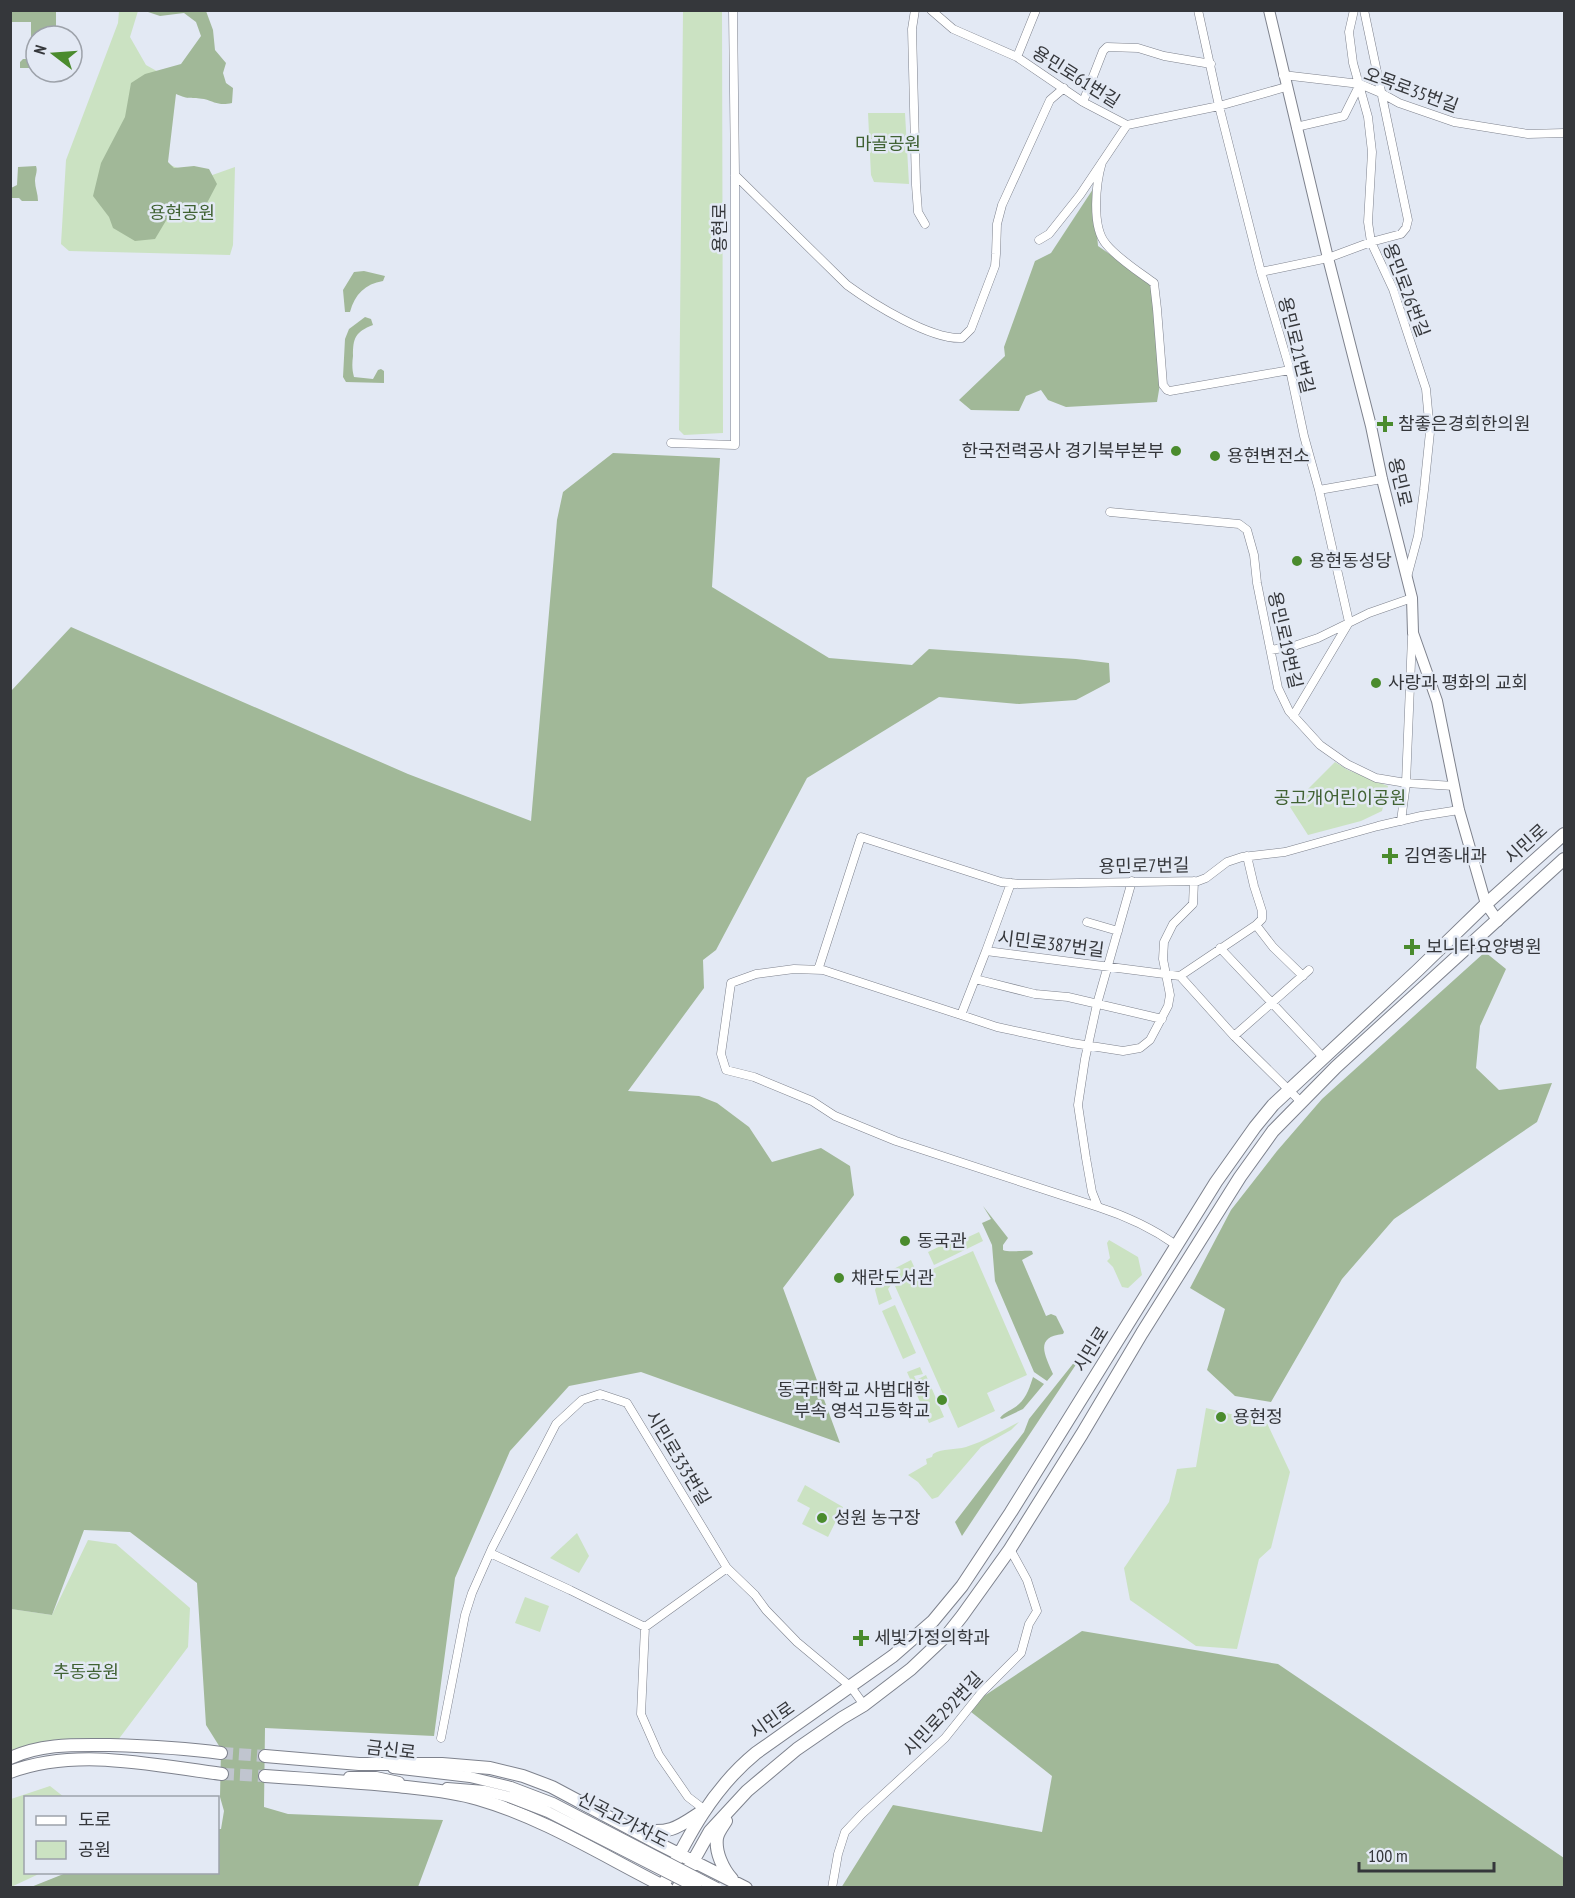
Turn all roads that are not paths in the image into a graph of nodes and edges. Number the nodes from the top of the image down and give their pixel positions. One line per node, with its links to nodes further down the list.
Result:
1 (733, 10): 22 (street, 용현로)
2 (915, 10): 23 (street)
3 (931, 10): 9 (street, 용민로61번길)
4 (1036, 10): 9 (street)
5 (1198, 10): 10 (street, 용민로21번길)
6 (1269, 10): 11 (street, 용민로)
7 (1354, 10): 12 (street, 용민로26번길)
8 (1364, 10): 15 (street)
9 (1017, 57): 14 (street, 용민로61번길)
10 (1211, 64): 16 (street); 17 (street, 용민로21번길)
11 (1283, 75): 12 (street, 오목로35번길); 13 (street, 용민로)
12 (1360, 84): 15 (street, 오목로35번길); 19 (street); 25 (street, 용민로26번길)
13 (1286, 87): 17 (street, 용민로61번길); 19 (street, 용민로)
14 (1064, 88): 16 (street, 용민로61번길); 22 (street)
15 (1381, 93): 20 (street, 오목로35번길); 25 (street)
16 (1083, 102): 18 (street, 용민로61번길)
17 (1219, 106): 18 (street, 용민로61번길); 27 (street, 용민로21번길)
18 (1127, 125): 21 (street)
19 (1296, 127): 26 (street, 용민로)
20 (1564, 133)
21 (1102, 162): 24 (street); 28 (street)
22 (735, 175): 29 (street, 용현로)
23 (925, 224)
24 (1039, 240)
25 (1371, 242): 26 (street); 33 (street, 용민로26번길)
26 (1328, 258): 27 (street); 30 (street, 용민로)
27 (1262, 272): 28 (street, 용민로21번길)
28 (1290, 370): 31 (street, 용민로21번길)
29 (671, 443)
30 (1382, 479): 31 (street); 33 (street, 용민로)
31 (1319, 490): 35 (street, 용민로21번길)
32 (1110, 512): 37 (street, 용민로19번길)
33 (1407, 579): 34 (street, 용민로)
34 (1412, 598): 35 (street); 36 (street, 용민로)
35 (1349, 622): 37 (street); 38 (street)
36 (1413, 633): 39 (street); 40 (street, 용민로)
37 (1271, 650): 38 (street, 용민로19번길)
38 (1293, 716): 39 (street, 용민로19번길)
39 (1406, 783): 40 (street, 용민로19번길); 42 (street)
40 (1454, 786): 41 (street, 용민로)
41 (1459, 810): 42 (street, 용민로7번길); 49 (street, 용민로)
42 (1401, 821): 44 (street, 용민로7번길)
43 (1564, 836): 49 (main road, 시민로)
44 (1247, 856): 47 (street, 용민로7번길); 52 (street)
45 (1564, 859): 50 (main road, 시민로)
46 (1132, 881): 47 (street, 용민로7번길); 48 (street, 용민로7번길); 53 (street)
47 (1194, 881): 58 (street)
48 (1011, 883): 55 (street); 57 (street, 용민로7번길)
49 (1486, 904): 50 (street, 용민로); 67 (main road, 시민로)
50 (1498, 921): 69 (main road, 시민로)
51 (1087, 922): 53 (street)
52 (1256, 925): 54 (street); 61 (street)
53 (1118, 931): 56 (street)
54 (1220, 948): 59 (street); 61 (street)
55 (986, 951): 56 (street, 시민로387번길); 60 (street, 시민로387번길)
56 (1108, 966): 58 (street, 시민로387번길); 62 (street)
57 (818, 970): 63 (street); 70 (street)
58 (1165, 974): 59 (street, 시민로387번길); 64 (street)
59 (1180, 976): 65 (street)
60 (975, 979): 62 (street); 63 (street, 시민로387번길)
61 (1273, 1003): 65 (street); 67 (street)
62 (1097, 1004): 64 (street); 66 (street)
63 (961, 1015): 66 (street)
64 (1162, 1019): 66 (street)
65 (1234, 1036): 68 (street)
66 (1088, 1046): 70 (street)
67 (1323, 1057): 68 (main road, 시민로)
68 (1288, 1089): 69 (street); 71 (main road, 시민로)
69 (1301, 1102): 72 (main road, 시민로)
70 (1098, 1207): 71 (street)
71 (1176, 1245): 76 (main road, 시민로)
72 (1010, 1549): 77 (main road, 시민로); 98 (street, 시민로292번길)
73 (490, 1553): 74 (street, 시민로333번길); 75 (street); 78 (street, 시민로333번길)
74 (727, 1568): 75 (street); 76 (street, 시민로333번길)
75 (645, 1627): 89 (street)
76 (851, 1687): 77 (street, 시민로333번길); 89 (main road, 시민로)
77 (864, 1705): 88 (main road, 시민로)
78 (441, 1738)
79 (221, 1753): 81 (main road)
80 (265, 1756): 82 (main road, 금신로)
81 (10, 1758)
82 (359, 1764): 87 (street, 금신로); 90 (main road)
83 (10, 1772): 84 (main road)
84 (222, 1774)
85 (265, 1776): 86 (main road, 금신로)
86 (307, 1779): 87 (street, 금신로); 93 (main road)
87 (510, 1792): 95 (street, 신곡고가차도, bridge); 96 (street, 신곡고가차도, bridge)
88 (739, 1799): 92 (main road, 시민로); 97 (main road)
89 (705, 1810): 90 (main road); 91 (main road, 시민로)
90 (631, 1829): 91 (main road)
91 (679, 1854): 92 (main road); 93 (main road, 시민로)
92 (693, 1860): 94 (main road, 시민로); 97 (main road)
93 (661, 1887)
94 (678, 1887)
95 (697, 1887)
96 (717, 1887)
97 (745, 1887)
98 (832, 1887)

